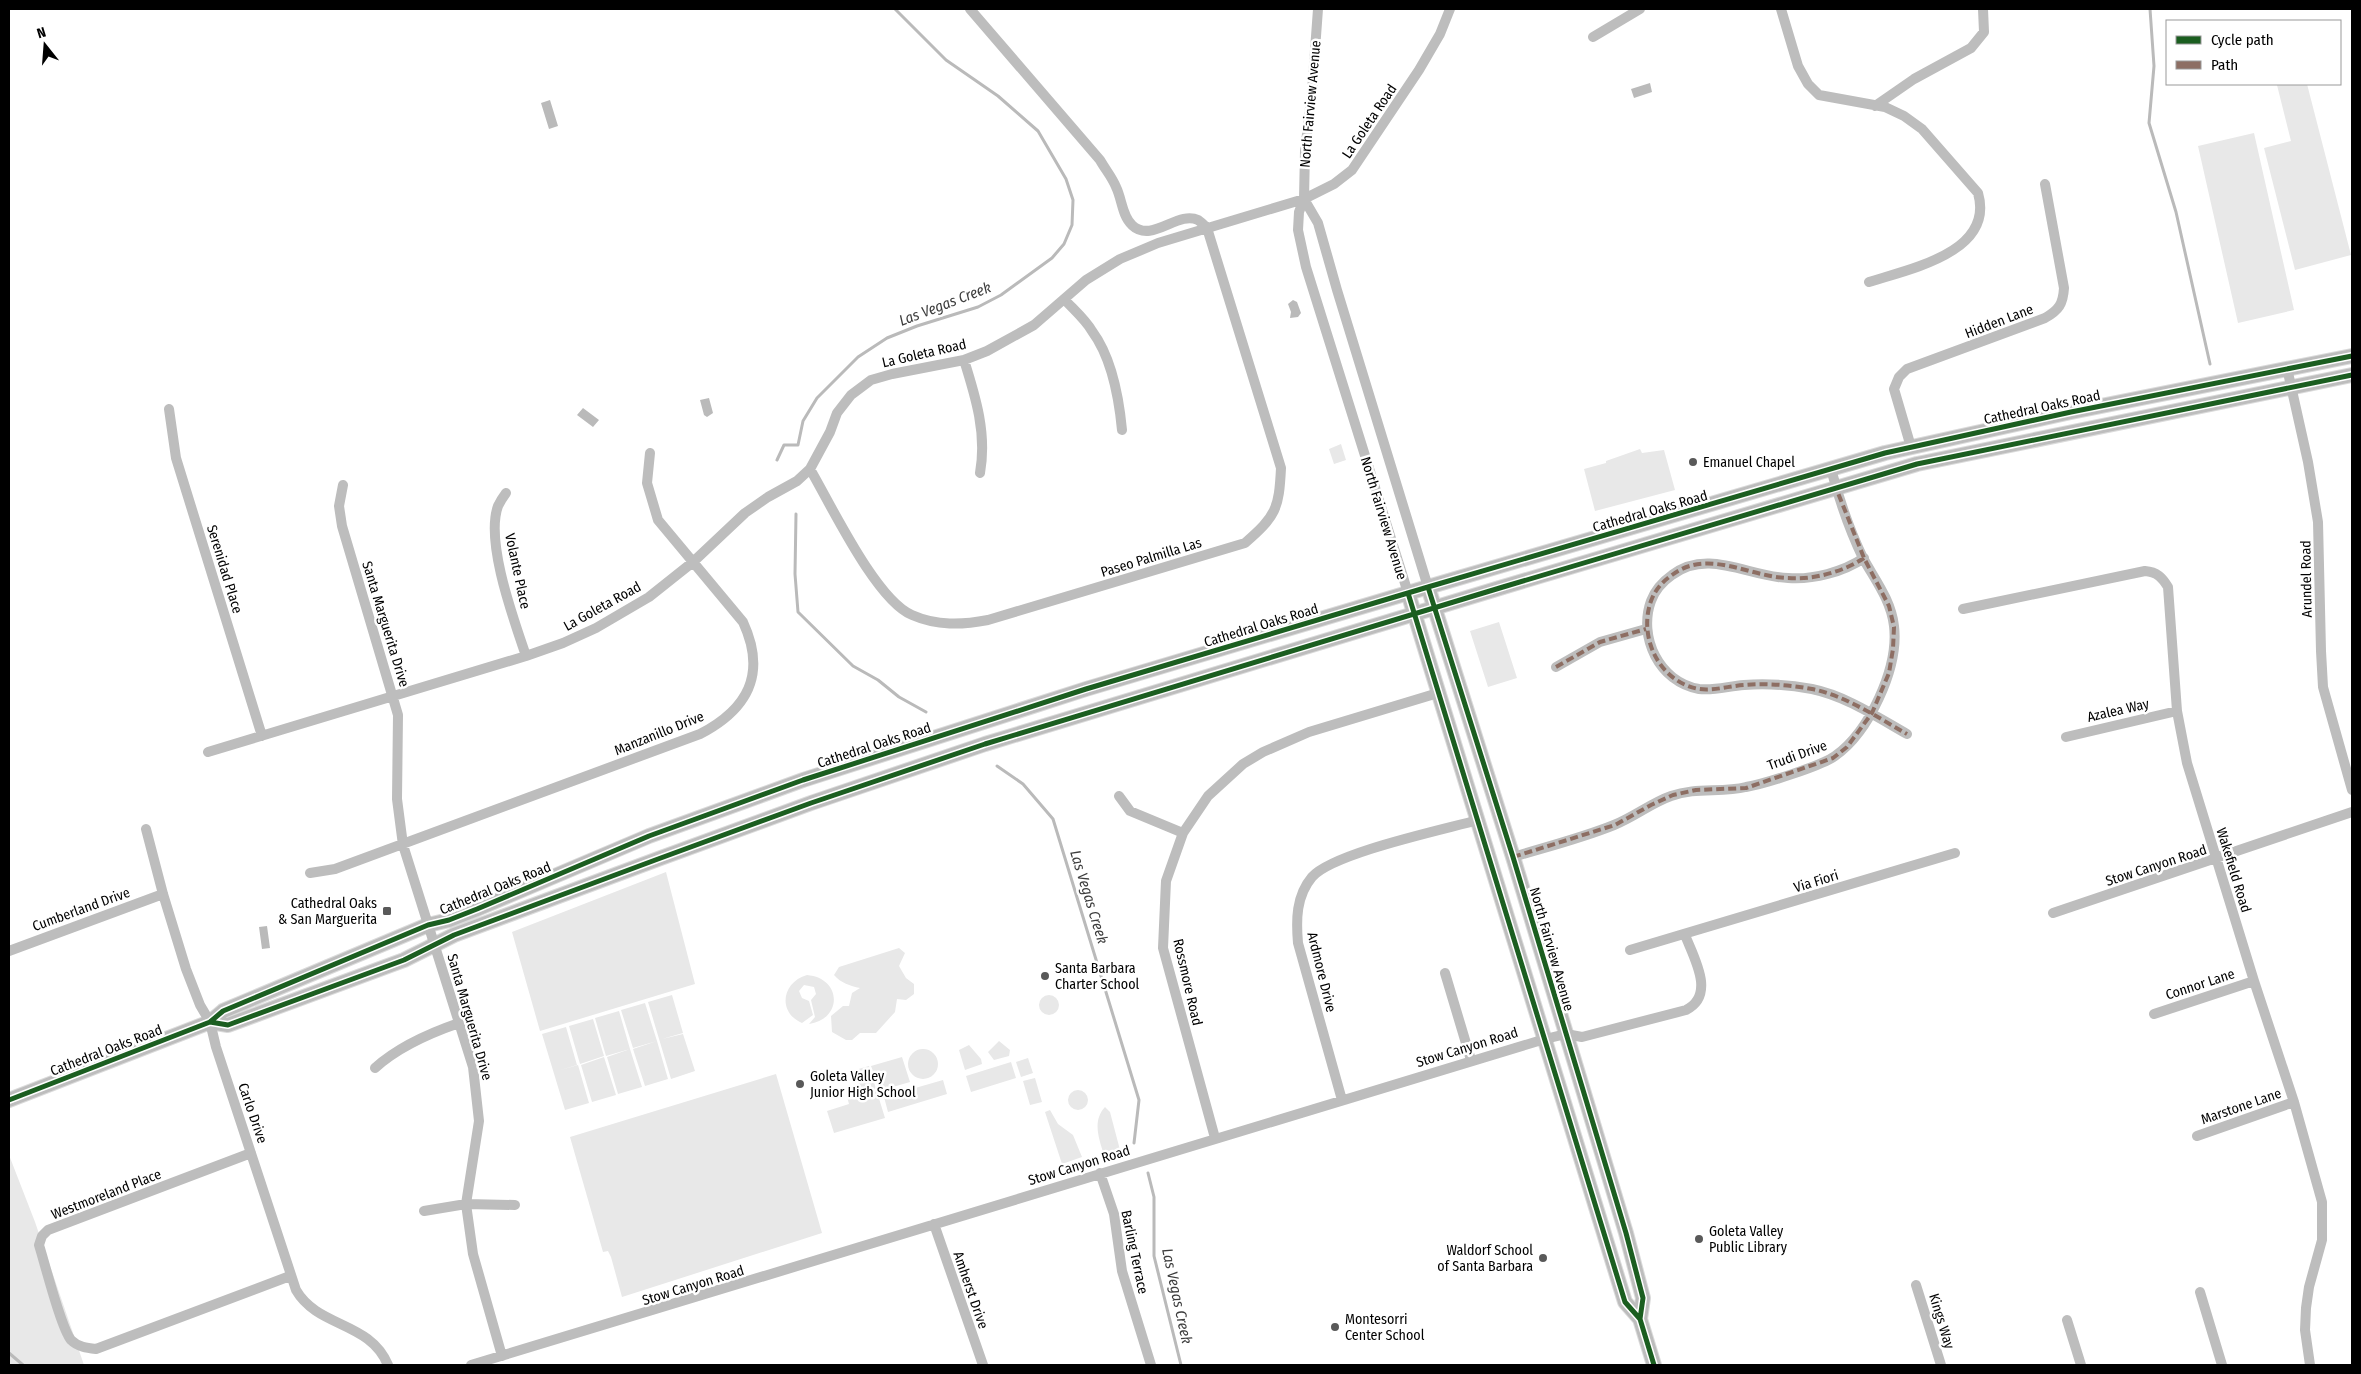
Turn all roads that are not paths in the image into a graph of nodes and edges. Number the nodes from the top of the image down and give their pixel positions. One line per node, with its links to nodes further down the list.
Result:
1 (970, 9): 11 (street)
2 (1318, 9): 10 (street, North Fairview Avenue)
3 (1450, 9): 10 (street, La Goleta Road)
4 (1640, 9): 7 (street)
5 (1781, 9): 8 (street)
6 (1983, 9): 8 (street)
7 (1593, 37)
8 (1875, 106): 12 (street)
9 (2045, 184): 21 (street, Hidden Lane)
10 (1304, 199): 11 (street, La Goleta Road); 31 (street, North Fairview Avenue); 32 (street, North Fairview Avenue)
11 (1207, 228): 13 (street, La Goleta Road); 23 (street, Paseo Palmilla Las)
12 (1869, 282)
13 (1064, 299): 15 (street, La Goleta Road); 20 (street)
14 (2352, 356): 16 (main road, Cathedral Oaks Road)
15 (964, 360): 23 (street, La Goleta Road); 25 (street)
16 (2287, 368): 18 (street, Arundel Road); 21 (main road, Cathedral Oaks Road)
17 (2352, 375): 18 (main road, Cathedral Oaks Road)
18 (2291, 388): 27 (main road, Cathedral Oaks Road); 47 (street, Arundel Road)
19 (169, 409): 44 (street, Serenidad Place)
20 (1122, 430)
21 (1911, 447): 24 (main road, Cathedral Oaks Road)
22 (650, 452): 30 (street, Manzanillo Drive)
23 (810, 469): 30 (street, La Goleta Road)
24 (1830, 469): 27 (street, Trudi Drive); 31 (main road, Cathedral Oaks Road)
25 (980, 473)
26 (343, 484): 40 (street, Santa Marguerita Drive)
27 (1836, 488): 29 (street, Trudi Drive); 33 (main road, Cathedral Oaks Road)
28 (506, 493): 37 (street, Volante Place)
29 (1864, 558): 36 (street); 42 (street, Trudi Drive)
30 (694, 562): 37 (street, La Goleta Road); 53 (street, Manzanillo Drive)
31 (1428, 587): 32 (main road, Cathedral Oaks Road); 33 (main road, North Fairview Avenue)
32 (1408, 593): 35 (main road, North Fairview Avenue); 60 (main road, Cathedral Oaks Road)
33 (1435, 608): 35 (main road, Cathedral Oaks Road); 55 (main road, North Fairview Avenue)
34 (1963, 609): 41 (street, Wakefield Road)
35 (1414, 614): 39 (main road, North Fairview Avenue); 62 (main road, Cathedral Oaks Road)
36 (1646, 629): 38 (street); 42 (street)
37 (526, 656): 40 (street, La Goleta Road)
38 (1556, 667)
39 (1438, 693): 50 (main road, North Fairview Avenue); 52 (street, Rossmore Road)
40 (394, 696): 44 (street, La Goleta Road); 53 (street, Santa Marguerita Drive)
41 (2177, 711): 45 (street, Azalea Way); 56 (street, Wakefield Road)
42 (1872, 713): 43 (street); 55 (street, Trudi Drive)
43 (1908, 734)
44 (262, 736): 46 (street, La Goleta Road)
45 (2066, 737)
46 (208, 752)
47 (2352, 790)
48 (1120, 796): 52 (street)
49 (2352, 812): 56 (street, Stow Canyon Road)
50 (1478, 820): 71 (main road, North Fairview Avenue); 75 (street, Ardmore Drive)
51 (146, 829): 58 (street, Carlo Drive)
52 (1183, 833): 78 (street, Rossmore Road)
53 (403, 845): 57 (street, Manzanillo Drive); 60 (street, Santa Marguerita Drive)
54 (1955, 853): 61 (street, Via Fiori)
55 (1513, 857): 70 (main road, North Fairview Avenue)
56 (2216, 859): 59 (street, Stow Canyon Road); 66 (street, Wakefield Road)
57 (310, 872)
58 (163, 894): 64 (street, Cumberland Drive); 68 (street, Carlo Drive)
59 (2053, 913)
60 (428, 925): 62 (street, Santa Marguerita Drive); 68 (main road, Cathedral Oaks Road)
61 (1686, 935): 63 (street, Via Fiori); 70 (street, Stow Canyon Road)
62 (435, 946): 68 (main road, Cathedral Oaks Road); 69 (street, Santa Marguerita Drive)
63 (1630, 950)
64 (9, 951)
65 (1445, 973): 72 (street)
66 (2254, 981): 67 (street, Connor Lane); 76 (street, Wakefield Road)
67 (2154, 1014)
68 (210, 1022): 74 (main road, Cathedral Oaks Road); 79 (street, Carlo Drive)
69 (459, 1023): 73 (street); 81 (street, Santa Marguerita Drive)
70 (1566, 1034): 71 (street, Stow Canyon Road); 88 (main road, North Fairview Avenue)
71 (1545, 1038): 72 (street, Stow Canyon Road); 88 (main road, North Fairview Avenue)
72 (1471, 1060): 75 (street, Stow Canyon Road)
73 (375, 1068)
74 (9, 1100)
75 (1342, 1100): 78 (street, Stow Canyon Road)
76 (2294, 1102): 77 (street, Marstone Lane); 99 (street, Wakefield Road)
77 (2197, 1136)
78 (1215, 1138): 80 (street, Stow Canyon Road)
79 (252, 1153): 85 (street, Carlo Drive); 85 (street, Westmoreland Place)
80 (1100, 1173): 84 (street, Stow Canyon Road); 94 (street, Barling Terrace)
81 (466, 1204): 82 (street); 83 (street); 90 (street, Santa Marguerita Drive)
82 (515, 1205)
83 (424, 1211)
84 (934, 1224): 90 (street, Stow Canyon Road); 93 (street, Amherst Drive)
85 (290, 1276): 91 (street, Carlo Drive)
86 (1916, 1285): 96 (street, Kings Way)
87 (2200, 1292): 98 (street)
88 (1640, 1319): 95 (main road, North Fairview Avenue)
89 (2067, 1320): 97 (street)
90 (502, 1356): 92 (street, Stow Canyon Road)
91 (388, 1365)
92 (471, 1365)
93 (983, 1365)
94 (1151, 1365)
95 (1654, 1365)
96 (1941, 1365)
97 (2081, 1365)
98 (2222, 1365)
99 (2310, 1365)

